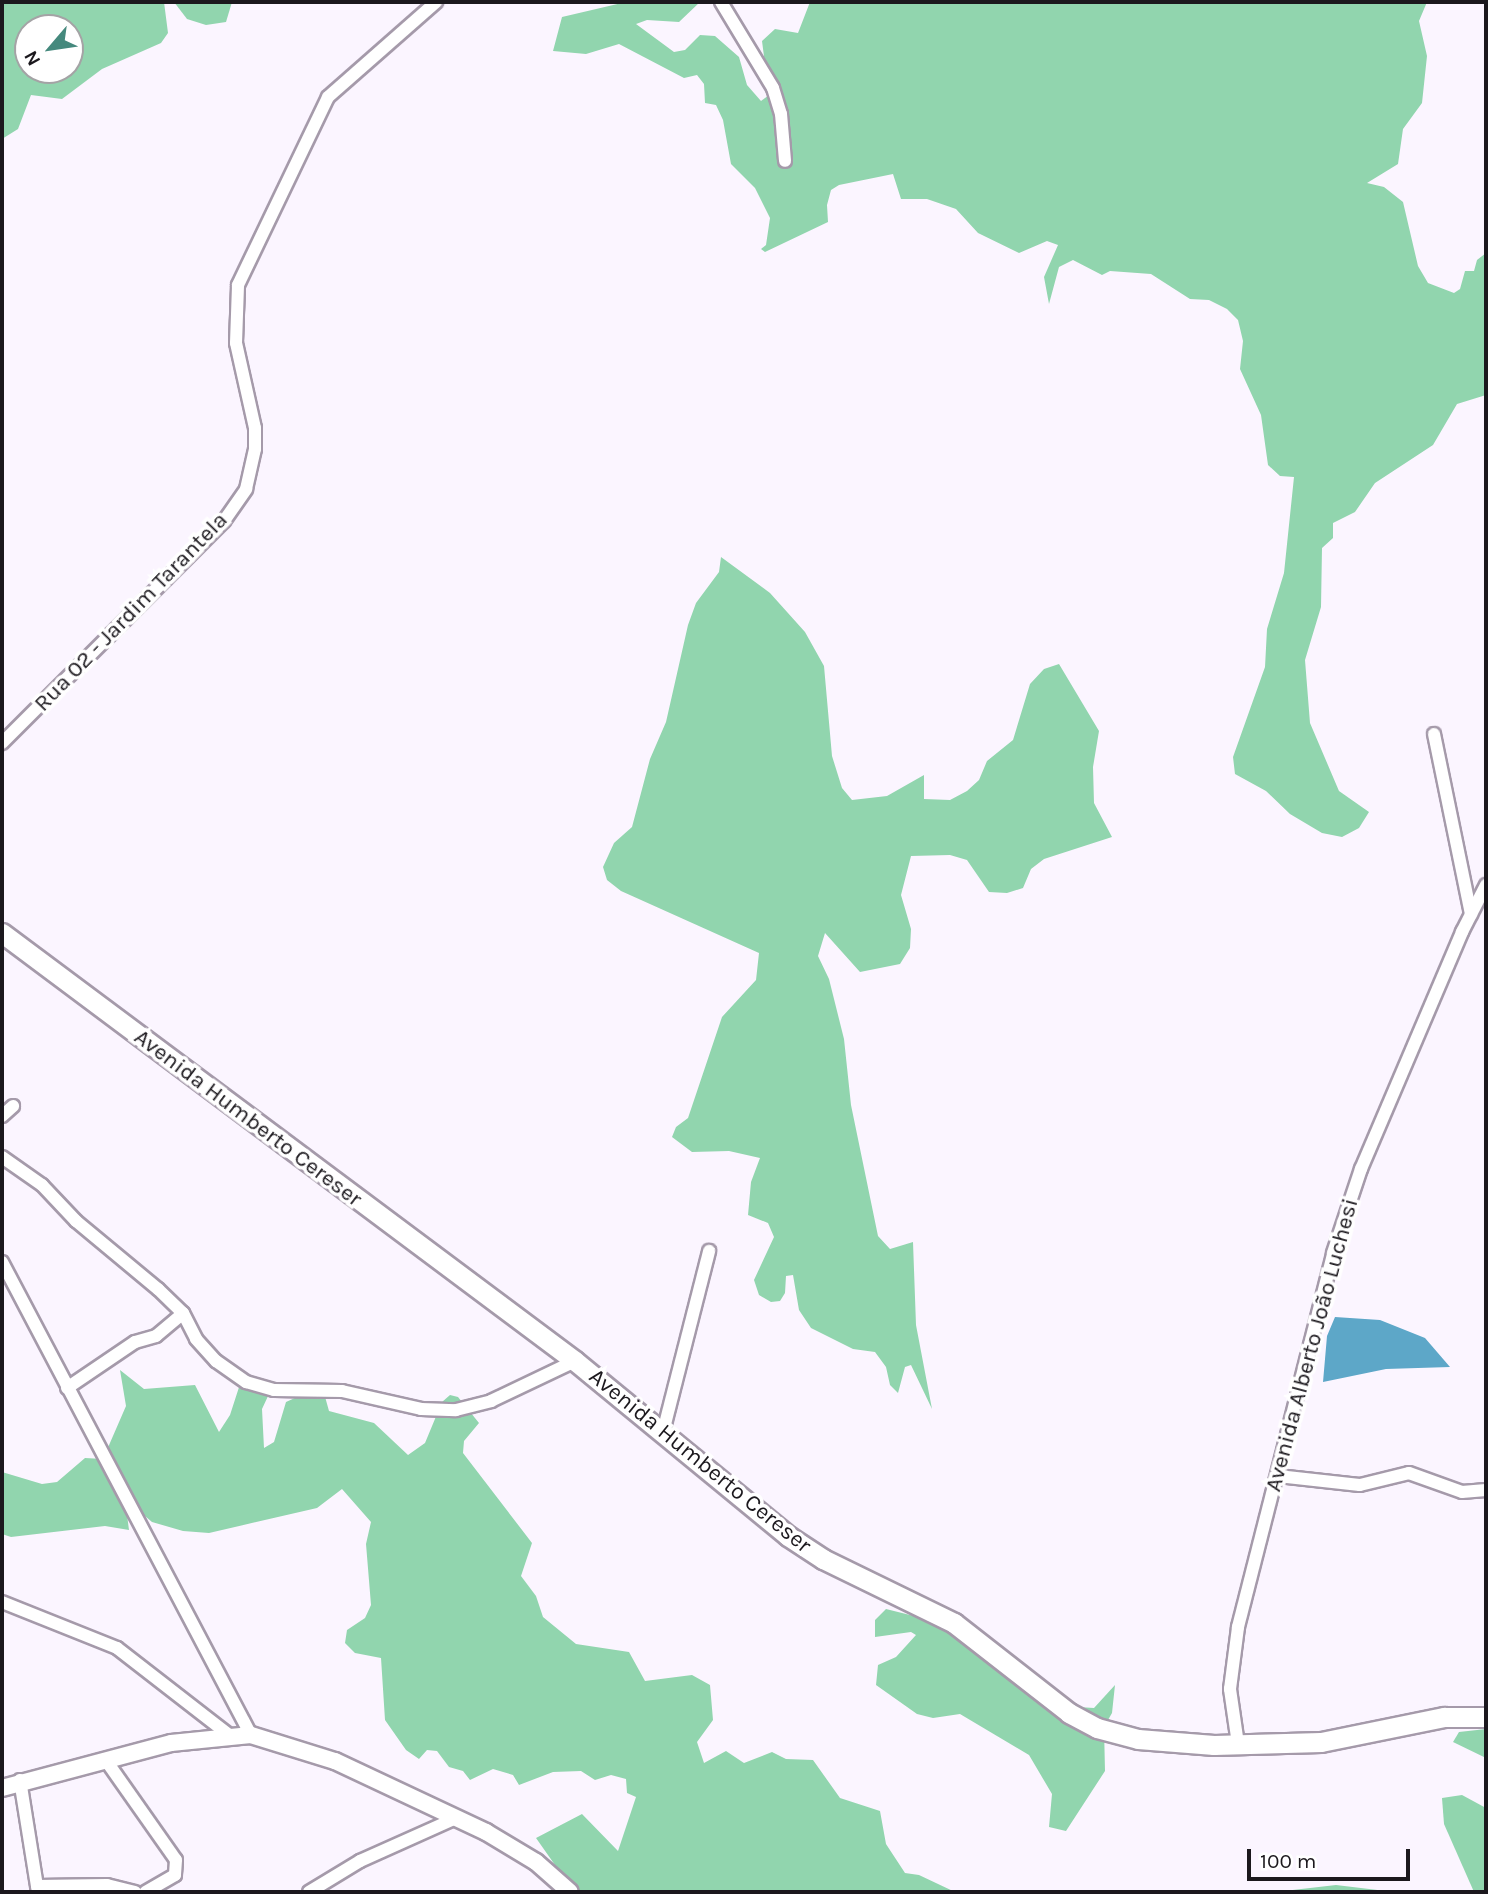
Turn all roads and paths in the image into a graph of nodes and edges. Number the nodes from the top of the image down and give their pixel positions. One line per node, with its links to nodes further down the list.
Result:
1 (436, 2): 5 (street, Rua 02 - Jardim Tarantela)
2 (721, 2): 3 (street)
3 (785, 161)
4 (1434, 734): 7 (street)
5 (2, 743)
6 (1486, 885): 7 (street, Avenida Alberto João Luchesi)
7 (1471, 914): 18 (street, Avenida Alberto João Luchesi)
8 (2, 933): 15 (main road, Avenida Humberto Cereser)
9 (13, 1107): 10 (street)
10 (2, 1116)
11 (2, 1157): 14 (street)
12 (709, 1251): 17 (street)
13 (2, 1262): 16 (street)
14 (183, 1313): 15 (street); 16 (street)
15 (575, 1361): 17 (main road, Avenida Humberto Cereser)
16 (67, 1388): 23 (street)
17 (663, 1432): 24 (main road, Avenida Humberto Cereser)
18 (1278, 1476): 19 (street); 24 (street, Avenida Alberto João Luchesi)
19 (1486, 1490)
20 (2, 1602): 22 (street)
21 (1486, 1717): 24 (main road, Avenida Humberto Cereser)
22 (229, 1735): 23 (street); 25 (street)
23 (251, 1735): 28 (street)
24 (1238, 1744)
25 (105, 1759): 26 (street); 31 (street)
26 (20, 1780): 27 (street); 29 (street)
27 (2, 1788)
28 (456, 1818): 32 (street); 33 (street)
29 (37, 1889): 30 (street)
30 (135, 1892)
31 (145, 1892)
32 (309, 1892)
33 (570, 1892)

